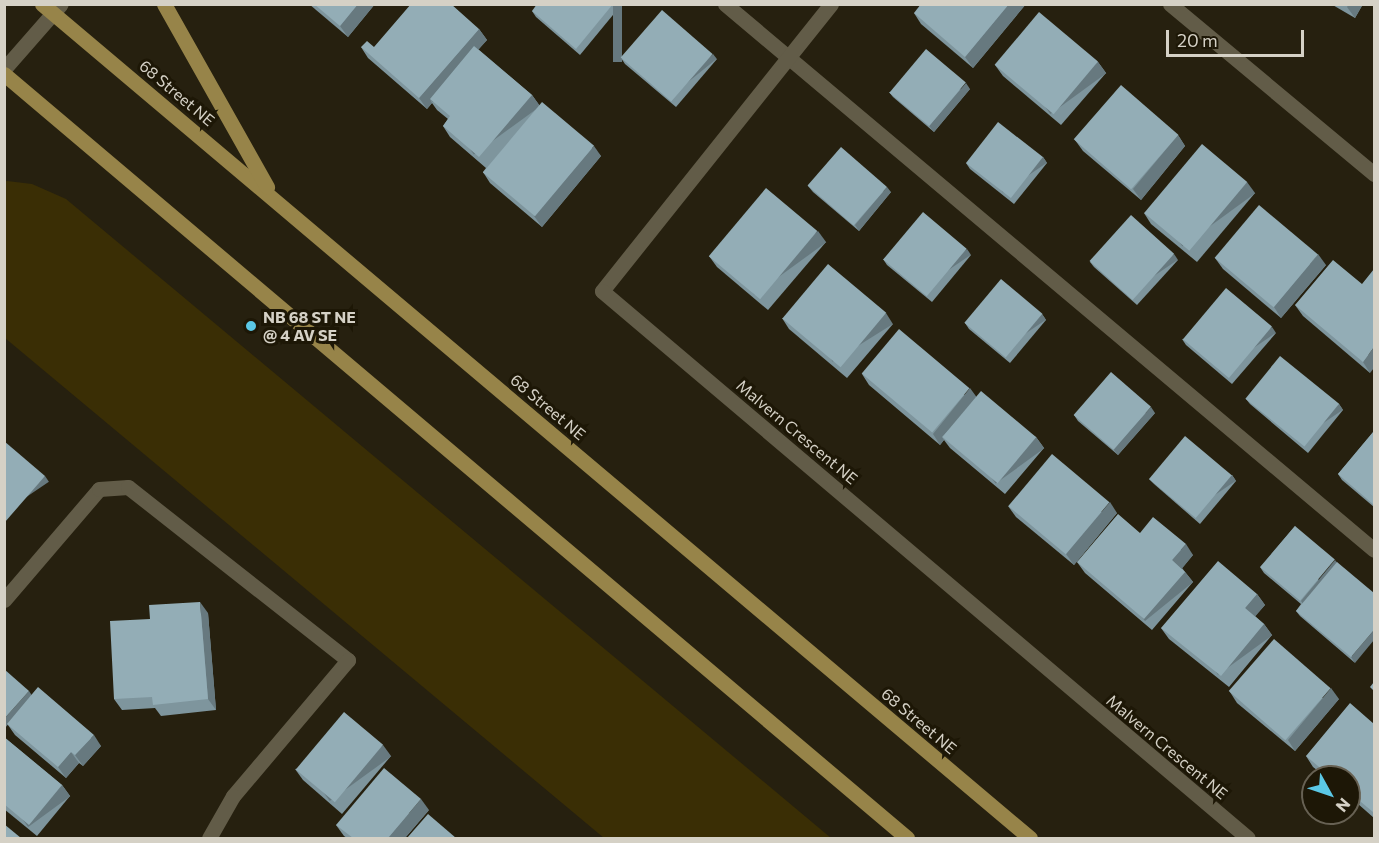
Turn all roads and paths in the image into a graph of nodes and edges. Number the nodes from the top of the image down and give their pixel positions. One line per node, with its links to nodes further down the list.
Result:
1 (164, 4): 10 (main road)
2 (724, 4): 6 (street)
3 (831, 4): 6 (street, Malvern Crescent NE)
4 (1170, 4): 9 (street)
5 (52, 8): 7 (street); 10 (main road, 68 Street NE)
6 (789, 57): 11 (street); 16 (street, Malvern Crescent NE)
7 (4, 69)
8 (4, 74): 14 (main road)
9 (1374, 174)
10 (273, 197): 15 (main road, 68 Street NE)
11 (1374, 550)
12 (4, 600): 13 (street)
13 (209, 838)
14 (907, 838)
15 (1030, 838)
16 (1248, 838)

